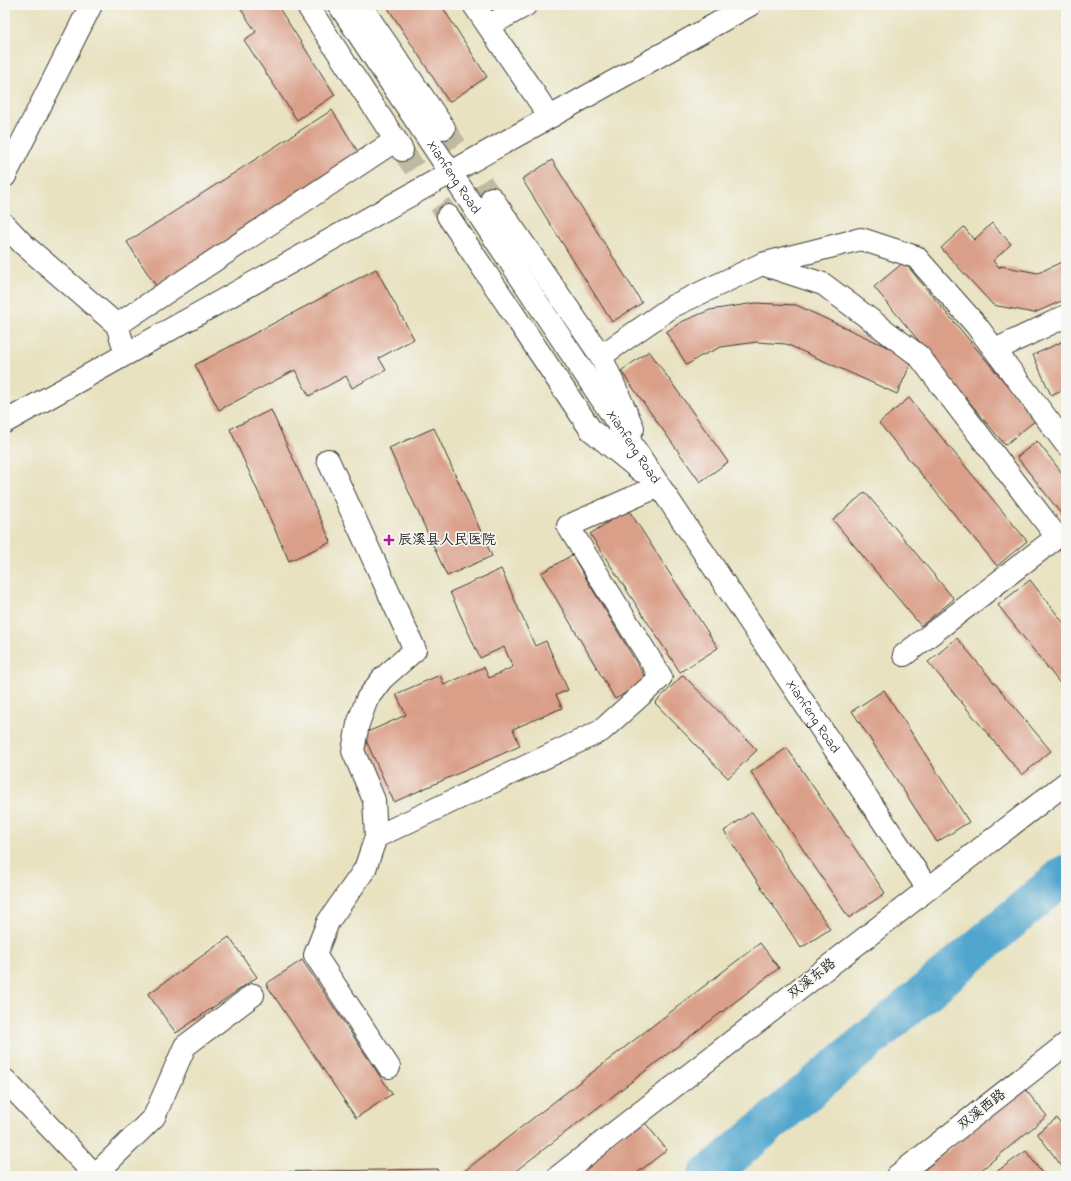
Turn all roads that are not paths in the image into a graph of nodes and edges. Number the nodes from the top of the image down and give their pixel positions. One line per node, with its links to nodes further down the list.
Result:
1 (91, 5): 12 (street)
2 (307, 5): 18 (street)
3 (338, 5): 11 (street, Xianfeng Road)
4 (360, 5): 10 (street)
5 (474, 5): 8 (street)
6 (526, 5): 8 (street)
7 (750, 5): 9 (street)
8 (488, 26): 9 (street)
9 (550, 117): 11 (street)
10 (444, 128)
11 (450, 173): 20 (street); 25 (street, Xianfeng Road)
12 (5, 176)
13 (492, 198): 21 (street)
14 (448, 216): 25 (street)
15 (5, 225): 18 (street)
16 (762, 264): 19 (street); 21 (street); 26 (street)
17 (1066, 316): 19 (street)
18 (117, 325): 20 (street)
19 (995, 350): 23 (street)
20 (126, 354): 22 (street)
21 (601, 356): 25 (street)
22 (5, 422)
23 (1066, 444)
24 (328, 460): 28 (street)
25 (659, 486): 28 (street); 29 (street, Xianfeng Road)
26 (904, 655)
27 (1066, 783): 29 (street, 双溪东路)
28 (376, 837): 32 (street)
29 (928, 889): 35 (street, 双溪东路)
30 (253, 996): 34 (street)
31 (1066, 1044): 36 (street, 双溪西路)
32 (389, 1067)
33 (5, 1080): 34 (street)
34 (96, 1175)
35 (558, 1176)
36 (897, 1176)

